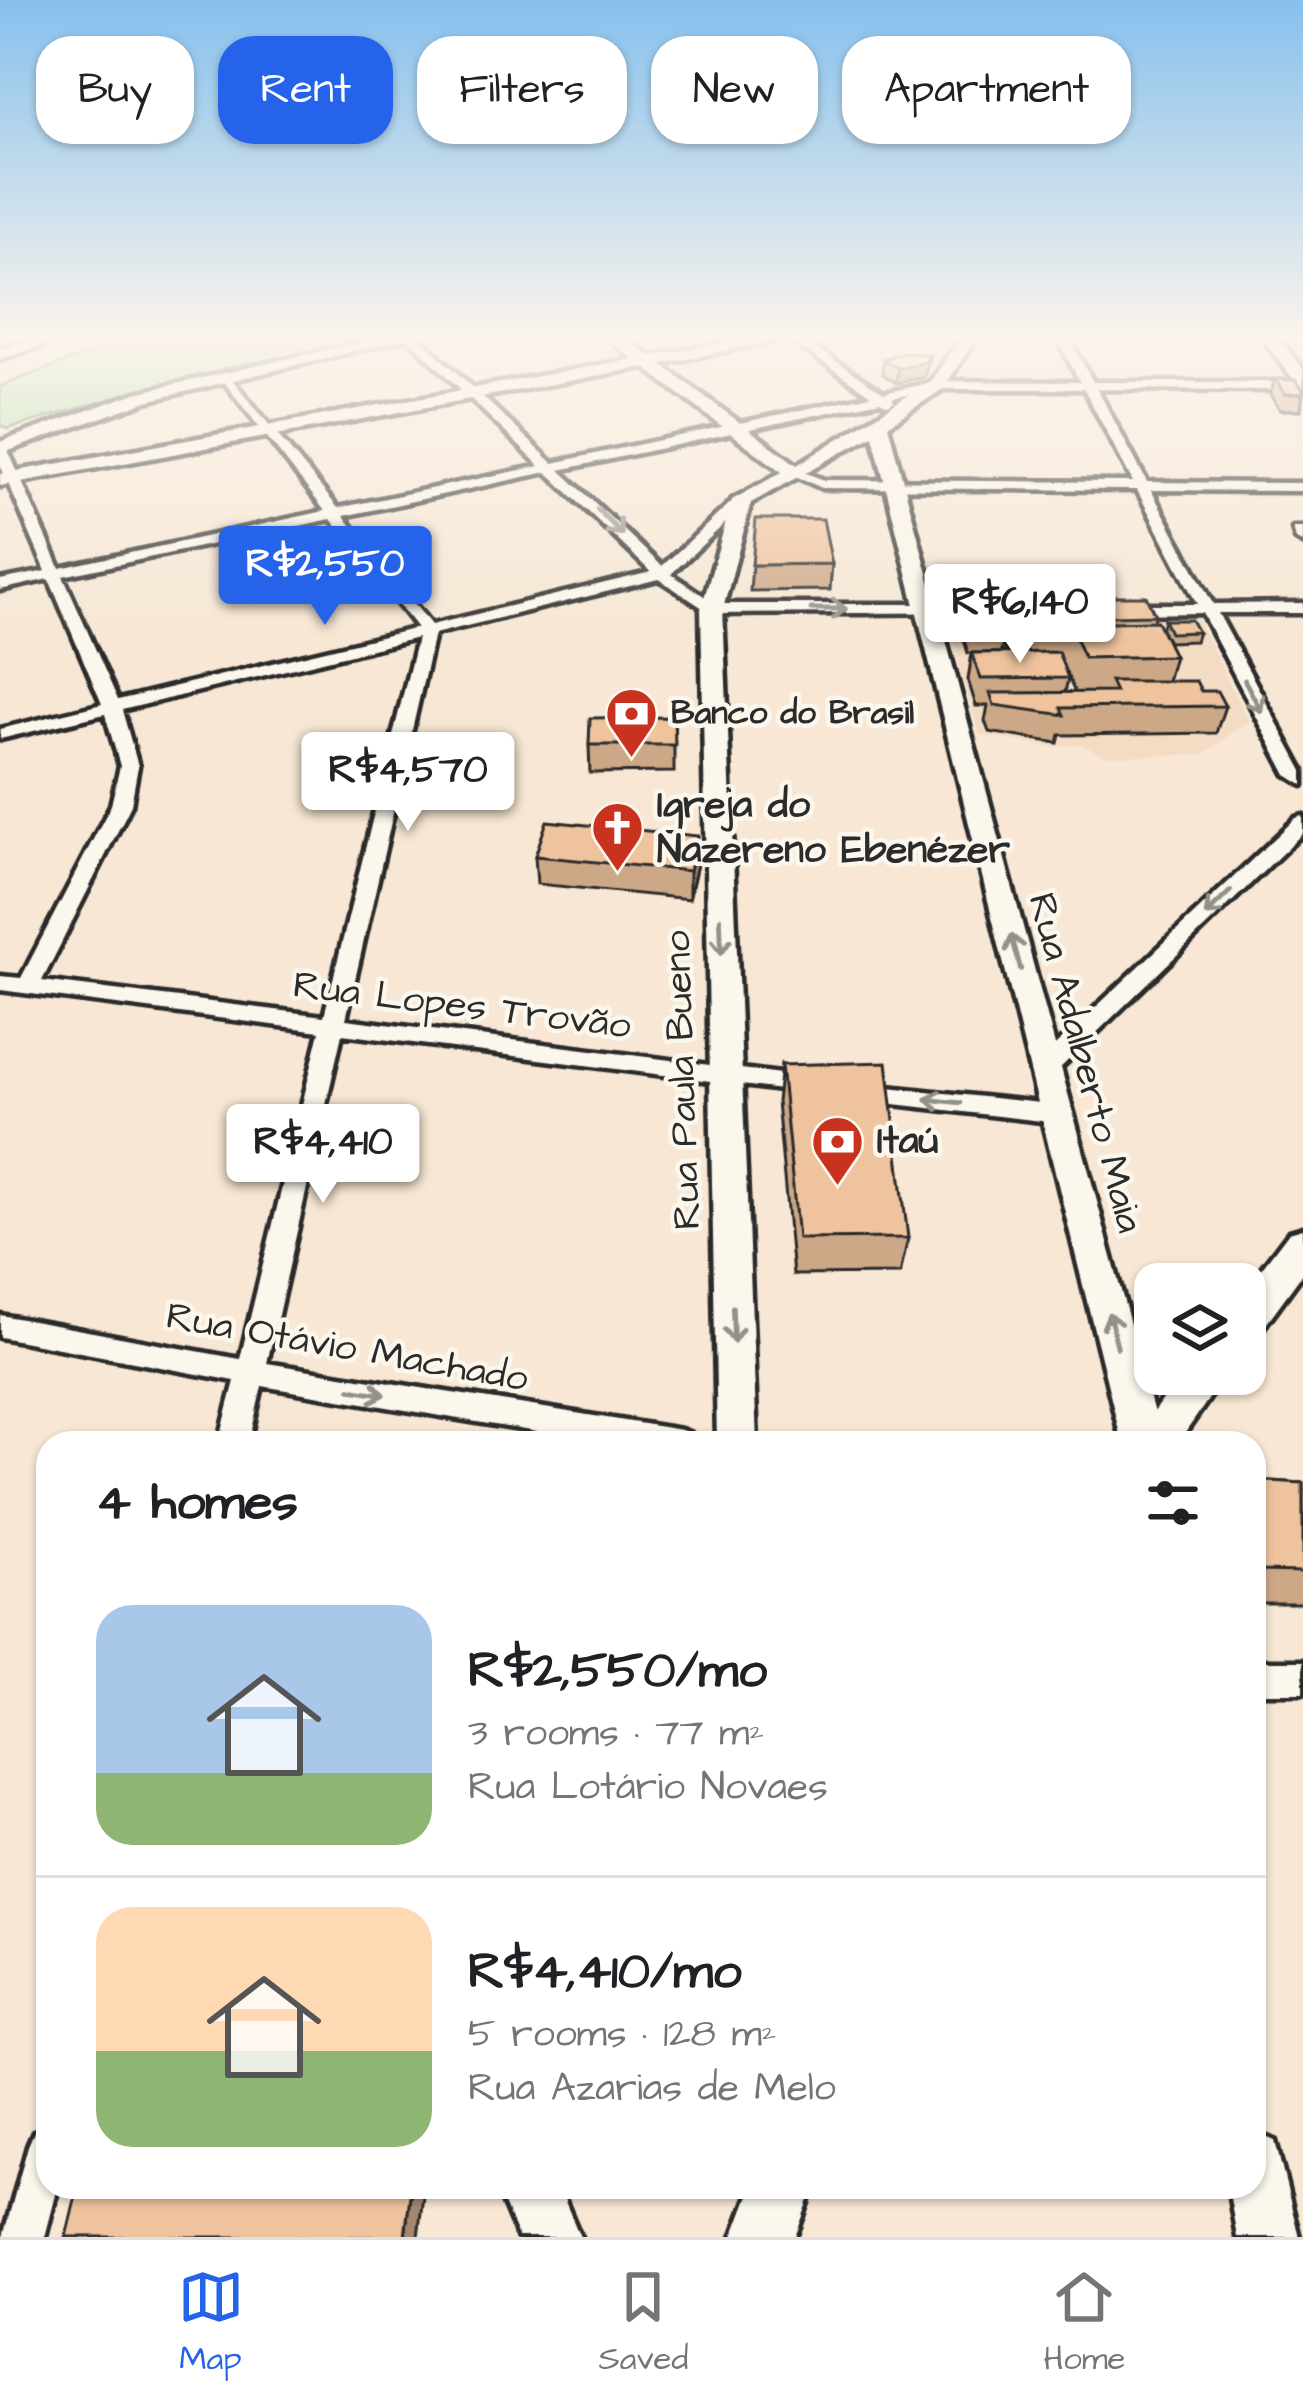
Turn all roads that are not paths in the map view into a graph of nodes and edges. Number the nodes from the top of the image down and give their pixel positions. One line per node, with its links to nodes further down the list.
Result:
1 (228, 440): 12 (main road)
2 (276, 440): 17 (street)
3 (525, 440): 10 (street)
4 (685, 440): 10 (street)
5 (751, 440): 11 (main road)
6 (843, 440): 11 (main road)
7 (890, 440): 13 (main road, Rua Adalberto Maia)
8 (1119, 440): 14 (street)
9 (0, 448): 12 (street)
10 (556, 470): 17 (street); 19 (street, one-way to 19)
11 (796, 473): 13 (street); 16 (main road)
12 (7, 479): 18 (street)
13 (895, 484): 14 (street); 21 (main road, Rua Adalberto Maia)
14 (1142, 486): 15 (street); 26 (street)
15 (1303, 487)
16 (742, 500): 19 (street); 23 (main road, Rua Paula Bueno)
17 (337, 514): 18 (street); 27 (street)
18 (54, 574): 20 (street); 28 (street)
19 (662, 574): 23 (street); 27 (street)
20 (0, 585)
21 (924, 608): 23 (street, one-way to 21); 24 (street); 35 (main road, Rua Adalberto Maia, one-way to 21)
22 (1303, 608): 26 (street)
23 (712, 609): 36 (main road, Rua Paula Bueno, one-way to 36)
24 (1018, 609)
25 (1112, 609): 26 (street)
26 (1207, 609): 30 (street, one-way to 30)
27 (428, 630): 28 (street); 34 (street)
28 (112, 706): 29 (street); 33 (street)
29 (0, 734)
30 (1303, 779)
31 (1303, 822): 35 (street, one-way to 35)
32 (0, 983): 33 (street, Rua Lopes Trovão)
33 (28, 986): 34 (street, Rua Lopes Trovão)
34 (334, 1025): 36 (street, Rua Lopes Trovão); 41 (street)
35 (1048, 1067): 37 (main road, Rua Adalberto Maia)
36 (724, 1076): 37 (street, Rua Lopes Trovão, one-way to 36); 45 (main road, Rua Paula Bueno, one-way to 45)
37 (1059, 1114): 46 (main road, Rua Adalberto Maia, one-way to 37)
38 (1303, 1243): 39 (main road)
39 (1266, 1293)
40 (0, 1326): 41 (street, Rua Otávio Machado)
41 (253, 1373): 43 (street); 44 (street, Rua Otávio Machado, one-way to 44)
42 (1189, 1395): 47 (main road)
43 (237, 1431)
44 (608, 1431)
45 (737, 1431)
46 (1139, 1431)
47 (1162, 1431)
48 (1266, 1677): 49 (street)
49 (1303, 1677)
50 (36, 2192): 54 (street)
51 (533, 2199): 55 (main road)
52 (778, 2199): 56 (main road)
53 (1261, 2199): 57 (main road)
54 (24, 2237)
55 (549, 2237)
56 (764, 2237)
57 (1268, 2237)

